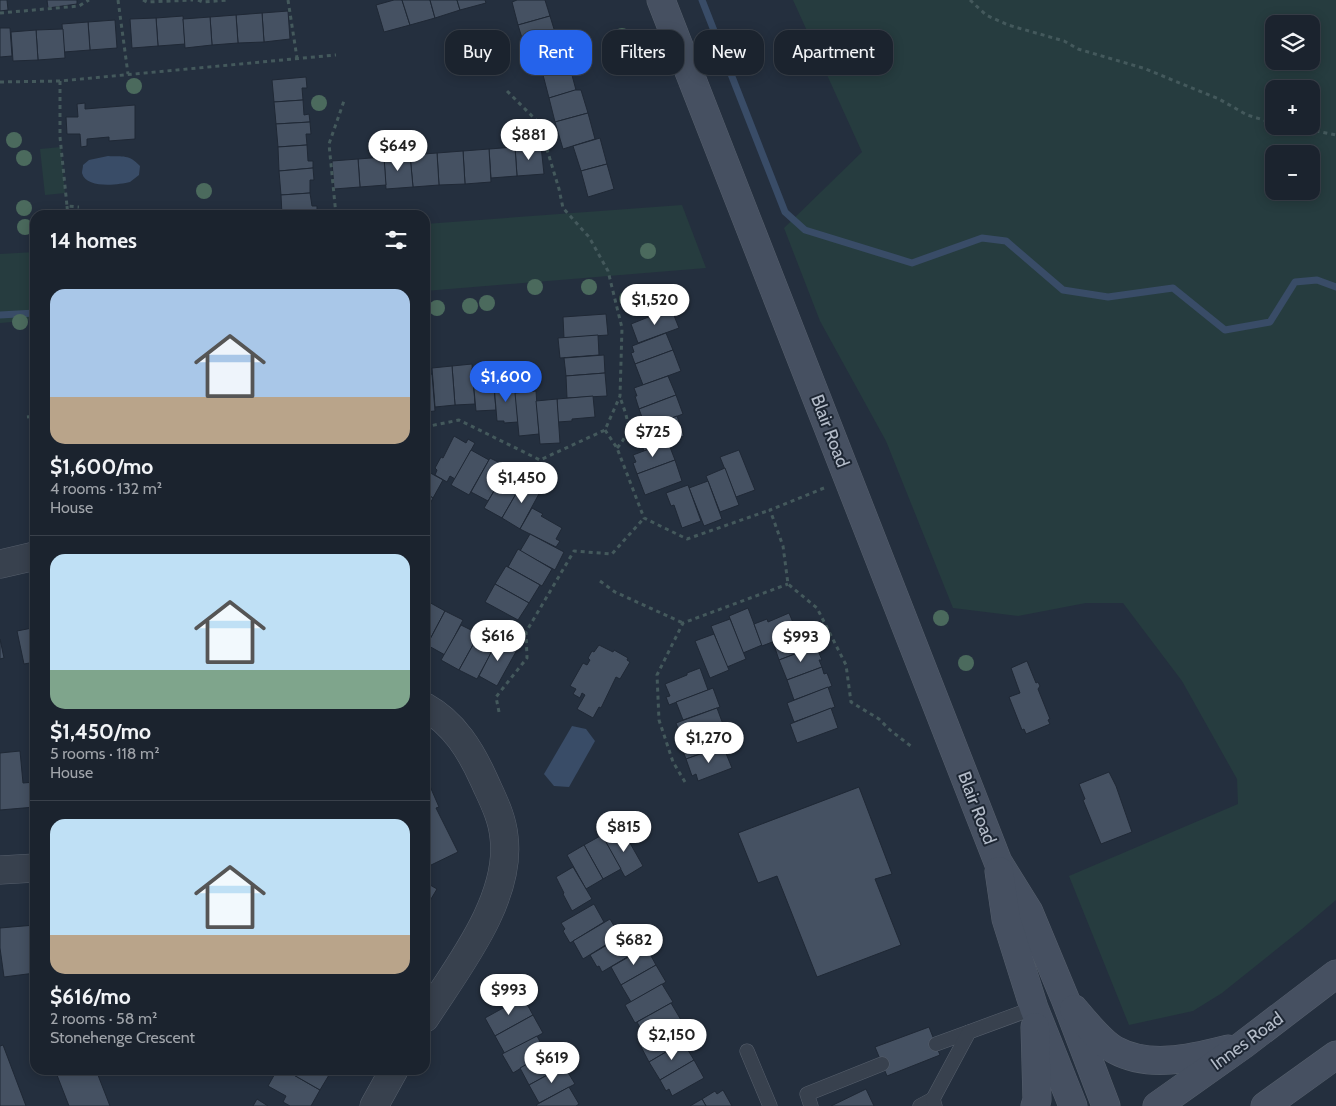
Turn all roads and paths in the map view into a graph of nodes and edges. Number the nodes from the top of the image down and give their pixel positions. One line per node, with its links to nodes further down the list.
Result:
1 (89, 0): 10 (path)
2 (118, 0): 13 (path)
3 (143, 0): 4 (path)
4 (193, 0)
5 (198, 0): 6 (path)
6 (229, 0)
7 (288, 0): 12 (path)
8 (661, 0): 43 (main road, Blair Road)
9 (970, 0): 18 (path)
10 (0, 13)
11 (336, 55): 12 (path)
12 (297, 58): 13 (path)
13 (128, 74): 14 (path)
14 (60, 81): 15 (path); 21 (path)
15 (0, 82)
16 (507, 91): 25 (path)
17 (344, 98): 24 (path)
18 (1265, 121)
19 (1320, 132): 20 (path)
20 (1336, 135)
21 (67, 206): 22 (path); 23 (path)
22 (79, 207)
23 (67, 210)
24 (336, 210)
25 (620, 396): 29 (path); 30 (path)
26 (27, 417): 27 (path)
27 (30, 417)
28 (430, 425): 29 (path)
29 (606, 430): 30 (path)
30 (617, 448): 33 (path)
31 (824, 488): 32 (path)
32 (770, 510): 33 (path); 37 (path)
33 (644, 518): 40 (path)
34 (30, 557): 35 (street)
35 (0, 564)
36 (600, 581): 38 (path)
37 (788, 584): 38 (path); 41 (path)
38 (683, 623): 42 (path)
39 (430, 710): 49 (street)
40 (499, 712)
41 (912, 747)
42 (685, 782)
43 (998, 862): 47 (main road, Blair Road); 48 (main road, Blair Road)
44 (30, 868): 45 (street)
45 (0, 870)
46 (1336, 974): 52 (main road, Innes Road)
47 (1066, 1001): 52 (main road); 64 (main road, Blair Road)
48 (1034, 1008): 50 (lane); 62 (main road); 63 (main road, Blair Road)
49 (430, 1010)
50 (969, 1032): 51 (lane); 57 (lane)
51 (936, 1044)
52 (1244, 1045): 65 (main road, Innes Road)
53 (747, 1050): 59 (lane)
54 (1336, 1055): 66 (main road)
55 (882, 1064): 60 (lane)
56 (391, 1075): 58 (street)
57 (934, 1102): 61 (lane)
58 (374, 1106)
59 (770, 1106)
60 (811, 1106)
61 (920, 1106)
62 (1035, 1106)
63 (1073, 1106)
64 (1106, 1106)
65 (1157, 1106)
66 (1265, 1106)

